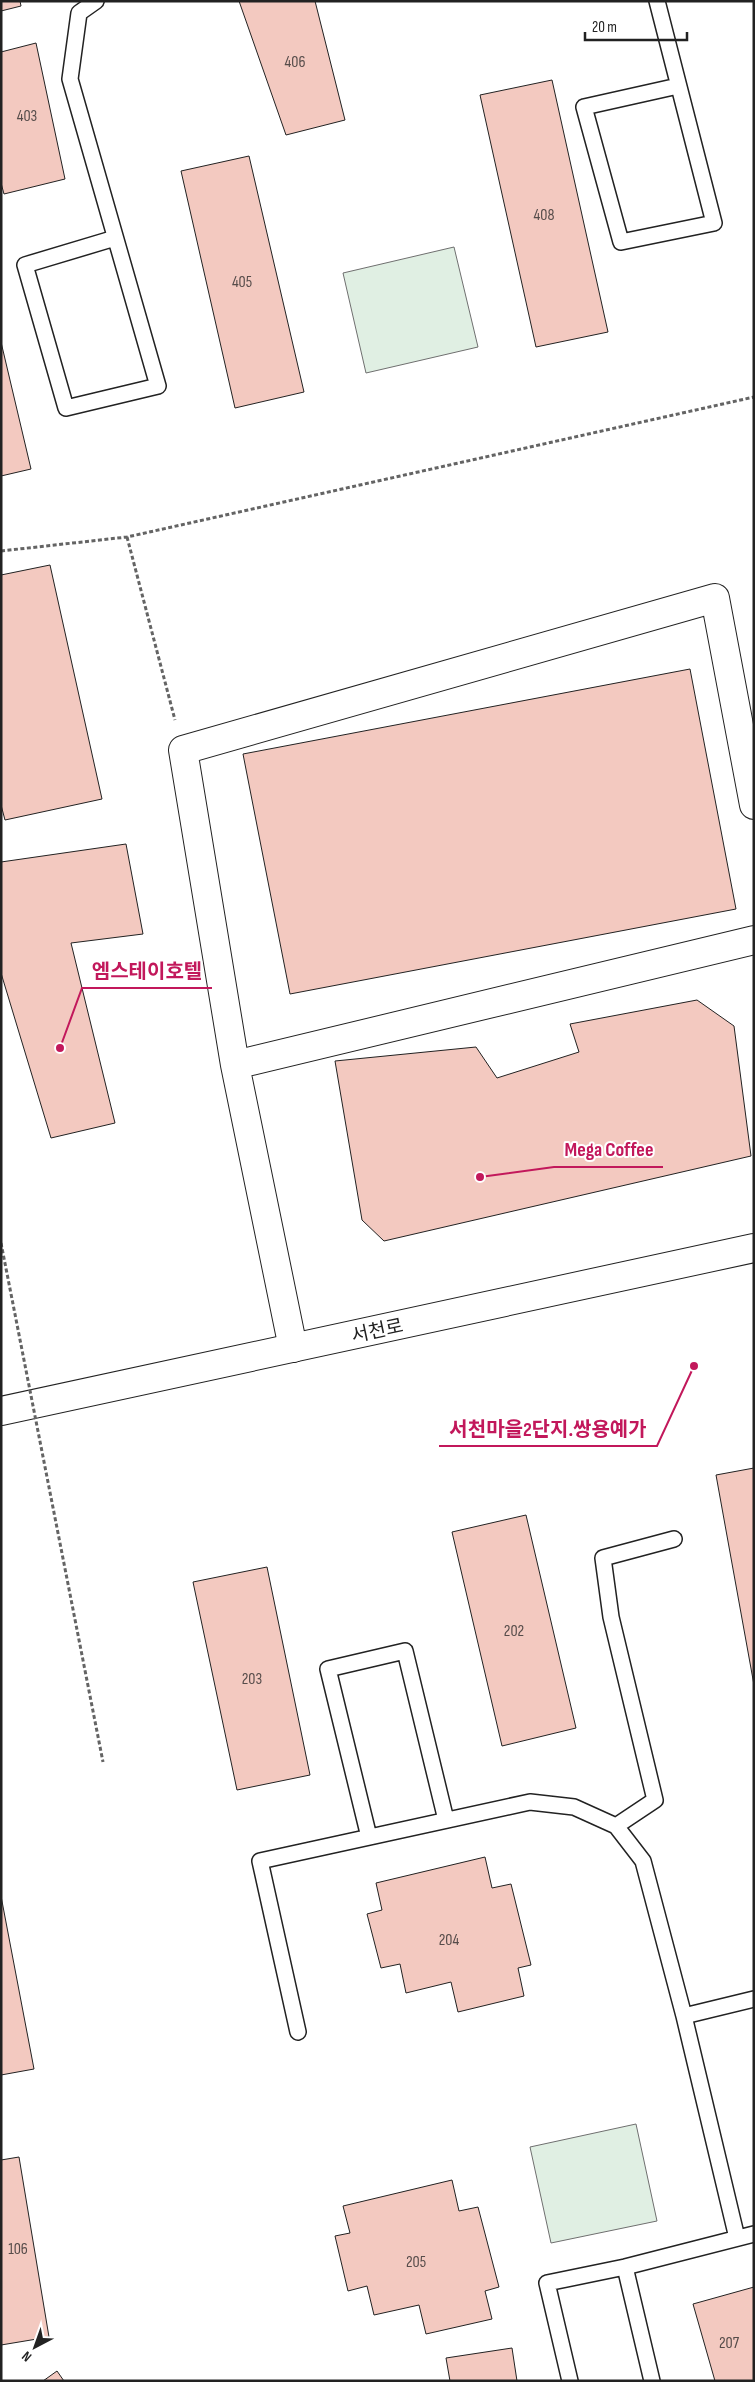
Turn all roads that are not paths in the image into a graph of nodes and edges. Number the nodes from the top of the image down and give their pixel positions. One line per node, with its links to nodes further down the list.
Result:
1 (96, 1): 4 (lane)
2 (656, 1): 3 (lane)
3 (678, 86): 3 (lane)
4 (115, 238): 4 (lane)
5 (754, 805): 7 (street)
6 (754, 940): 7 (street)
7 (235, 1065): 9 (street)
8 (754, 1248): 9 (street, 서천로)
9 (293, 1348): 10 (street, 서천로)
10 (1, 1411)
11 (674, 1538): 13 (lane)
12 (446, 1820): 13 (lane); 14 (lane); 14 (lane)
13 (616, 1826): 16 (lane)
14 (369, 1837): 17 (lane)
15 (754, 1999): 16 (lane)
16 (684, 2016): 19 (lane)
17 (298, 2032)
18 (754, 2234): 19 (lane)
19 (737, 2238): 20 (lane)
20 (625, 2266): 21 (lane); 22 (lane)
21 (570, 2381)
22 (652, 2381)

